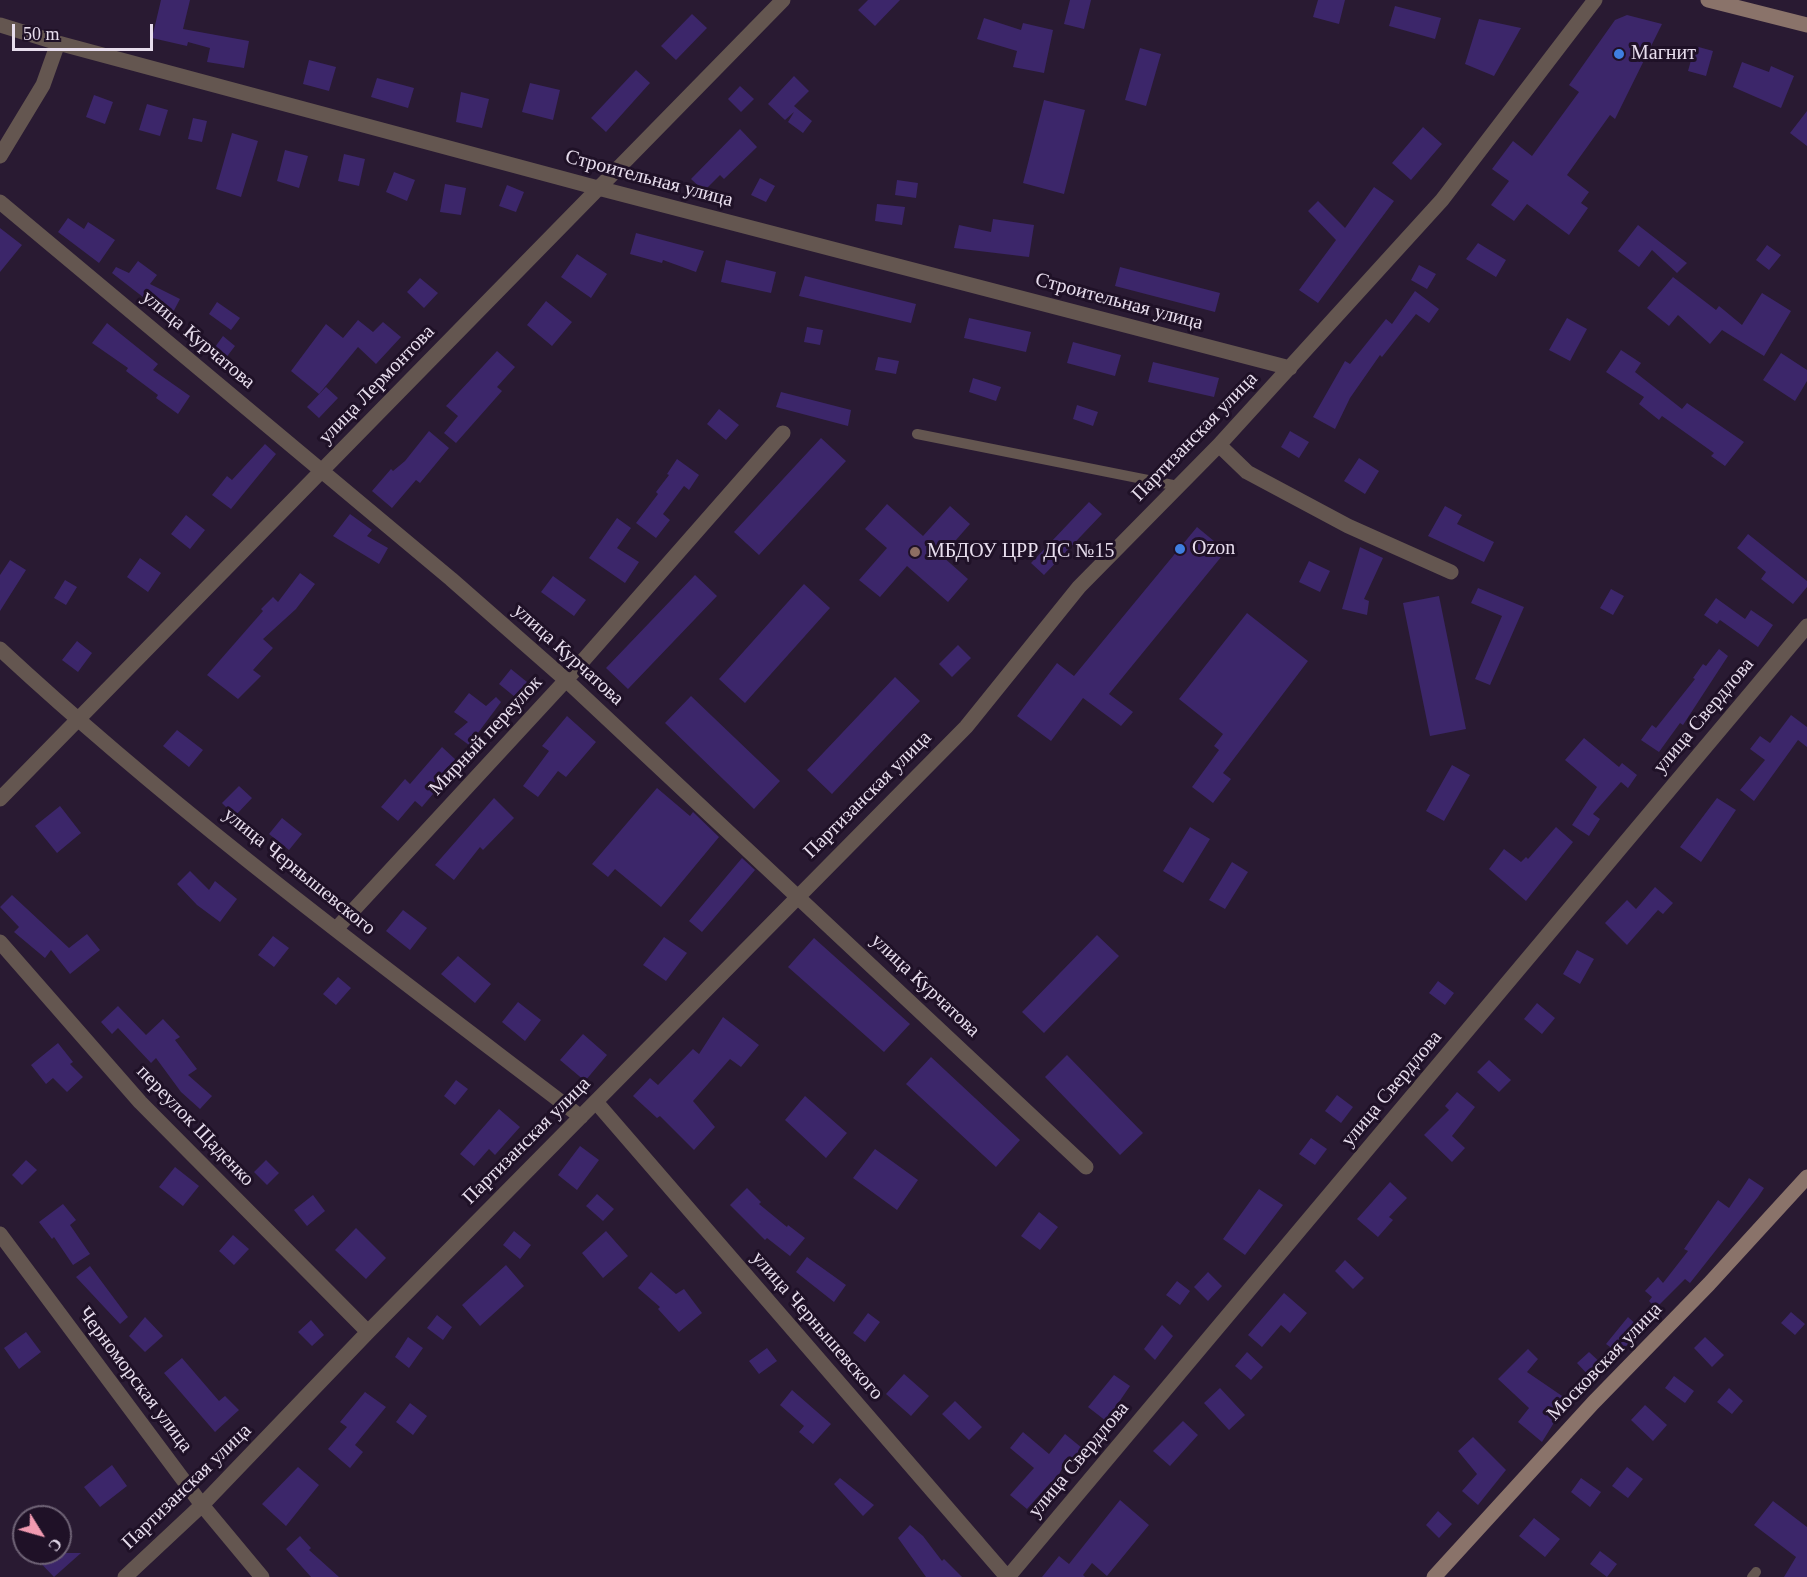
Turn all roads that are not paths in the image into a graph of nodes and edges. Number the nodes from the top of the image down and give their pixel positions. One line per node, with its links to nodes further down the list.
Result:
1 (783, 0): 8 (street, улица Лермонтова)
2 (1595, 0): 10 (street, Партизанская улица)
3 (1708, 0): 5 (street)
4 (0, 25): 6 (street, Строительная улица)
5 (1807, 25)
6 (58, 43): 7 (street); 8 (street, Строительная улица)
7 (0, 156)
8 (598, 188): 10 (street, Строительная улица); 14 (street, улица Лермонтова)
9 (0, 201): 14 (street, улица Курчатова)
10 (1290, 368): 13 (street, Партизанская улица)
11 (783, 433): 19 (street, Мирный переулок)
12 (917, 434): 15 (lane)
13 (1219, 446): 15 (street, Партизанская улица); 16 (street)
14 (322, 471): 19 (street, улица Курчатова); 20 (street, улица Лермонтова)
15 (1178, 486): 22 (street, Партизанская улица)
16 (1451, 572)
17 (1807, 626): 34 (street, улица Свердлова)
18 (0, 649): 20 (street, улица Чернышевского)
19 (566, 680): 22 (street, улица Курчатова); 23 (street, Мирный переулок)
20 (76, 719): 21 (street, улица Лермонтова); 23 (street, улица Чернышевского)
21 (0, 799)
22 (798, 895): 25 (street, Партизанская улица); 27 (street, улица Курчатова)
23 (336, 930): 26 (street, улица Чернышевского)
24 (0, 942): 30 (street, переулок Щаденко)
25 (596, 1102): 26 (street, Партизанская улица); 34 (street, улица Чернышевского)
26 (580, 1117): 30 (street, Партизанская улица)
27 (1086, 1167)
28 (1807, 1177): 35 (street, Московская улица)
29 (0, 1234): 31 (street, Черноморская улица)
30 (368, 1332): 31 (street, Партизанская улица)
31 (202, 1505): 32 (street, Партизанская улица); 33 (street, Черноморская улица)
32 (125, 1577)
33 (262, 1577)
34 (1008, 1577)
35 (1434, 1577)

